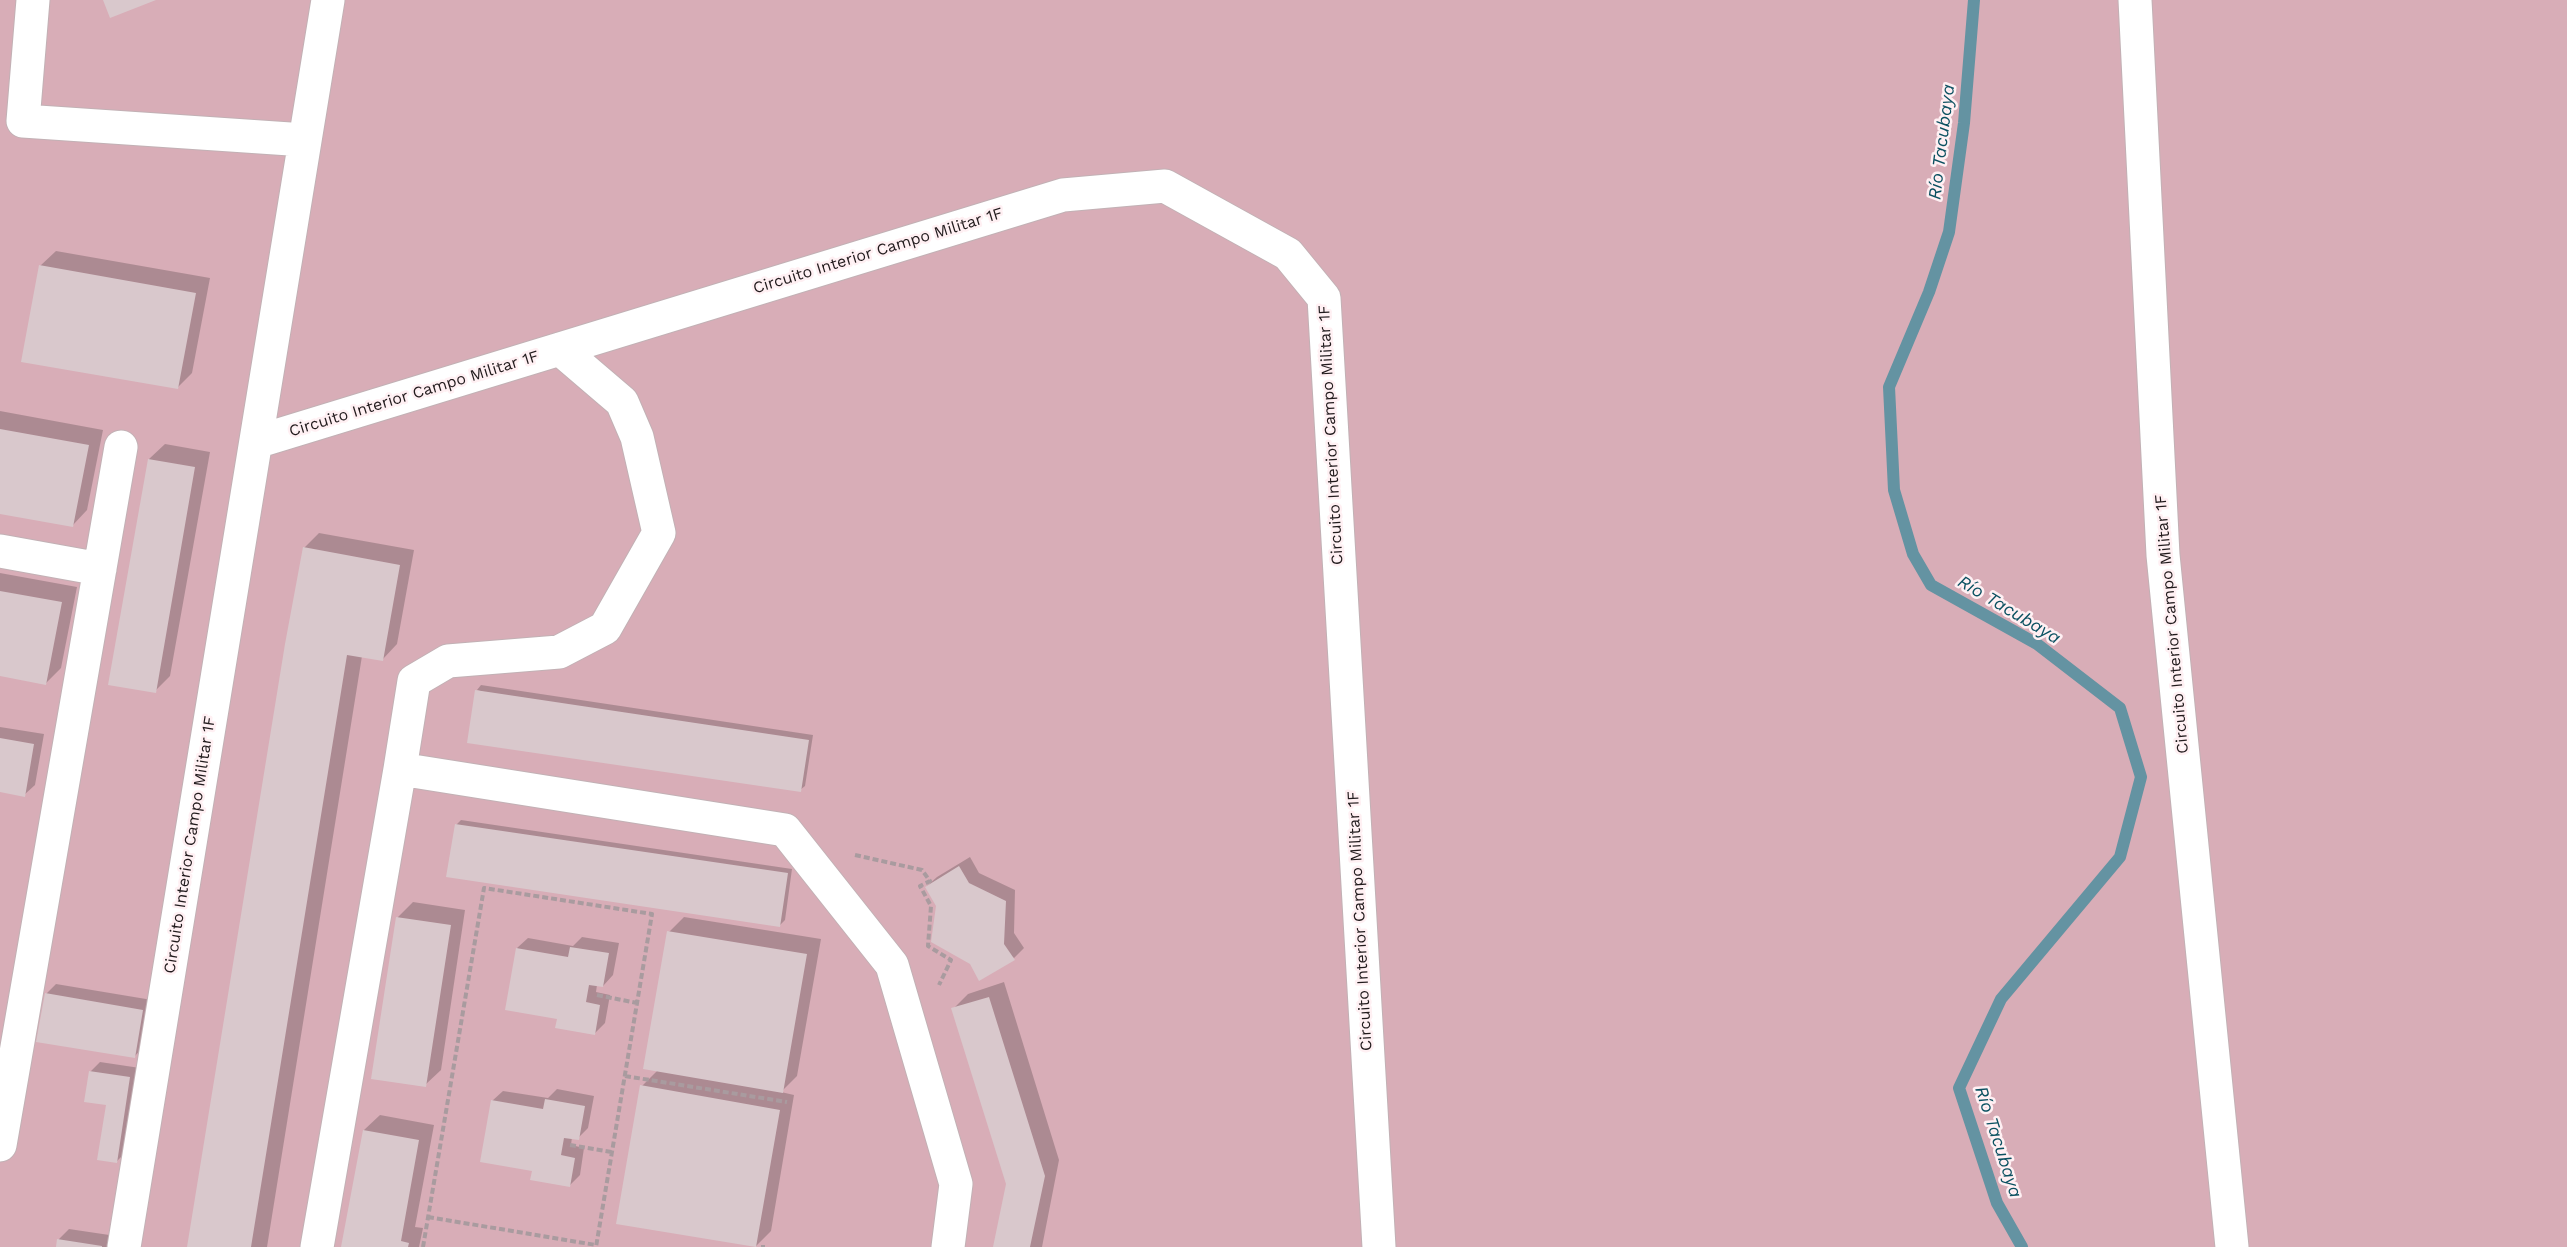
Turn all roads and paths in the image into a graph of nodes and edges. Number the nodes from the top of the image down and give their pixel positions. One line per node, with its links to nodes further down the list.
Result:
1 (33, 0): 4 (street)
2 (328, 0): 4 (street, Circuito Interior Campo Militar 1F)
3 (2135, 0): 27 (street, Circuito Interior Campo Militar 1F)
4 (305, 140): 6 (street, Circuito Interior Campo Militar 1F)
5 (560, 349): 6 (street, Circuito Interior Campo Militar 1F); 10 (street); 26 (street, Circuito Interior Campo Militar 1F)
6 (256, 442): 22 (street, Circuito Interior Campo Militar 1F)
7 (121, 447): 9 (street)
8 (0, 551): 9 (street)
9 (100, 569): 17 (street)
10 (400, 769): 23 (street); 25 (street)
11 (848, 861): 12 (path)
12 (939, 986)
13 (597, 995): 14 (path)
14 (637, 1003): 15 (path); 20 (path)
15 (625, 1076): 16 (path); 19 (path)
16 (787, 1102)
17 (0, 1145)
18 (570, 1145): 19 (path)
19 (612, 1152): 21 (path)
20 (428, 1217): 21 (path); 24 (path)
21 (596, 1246)
22 (123, 1247)
23 (317, 1247)
24 (423, 1247)
25 (948, 1247)
26 (1379, 1247)
27 (2232, 1247)

